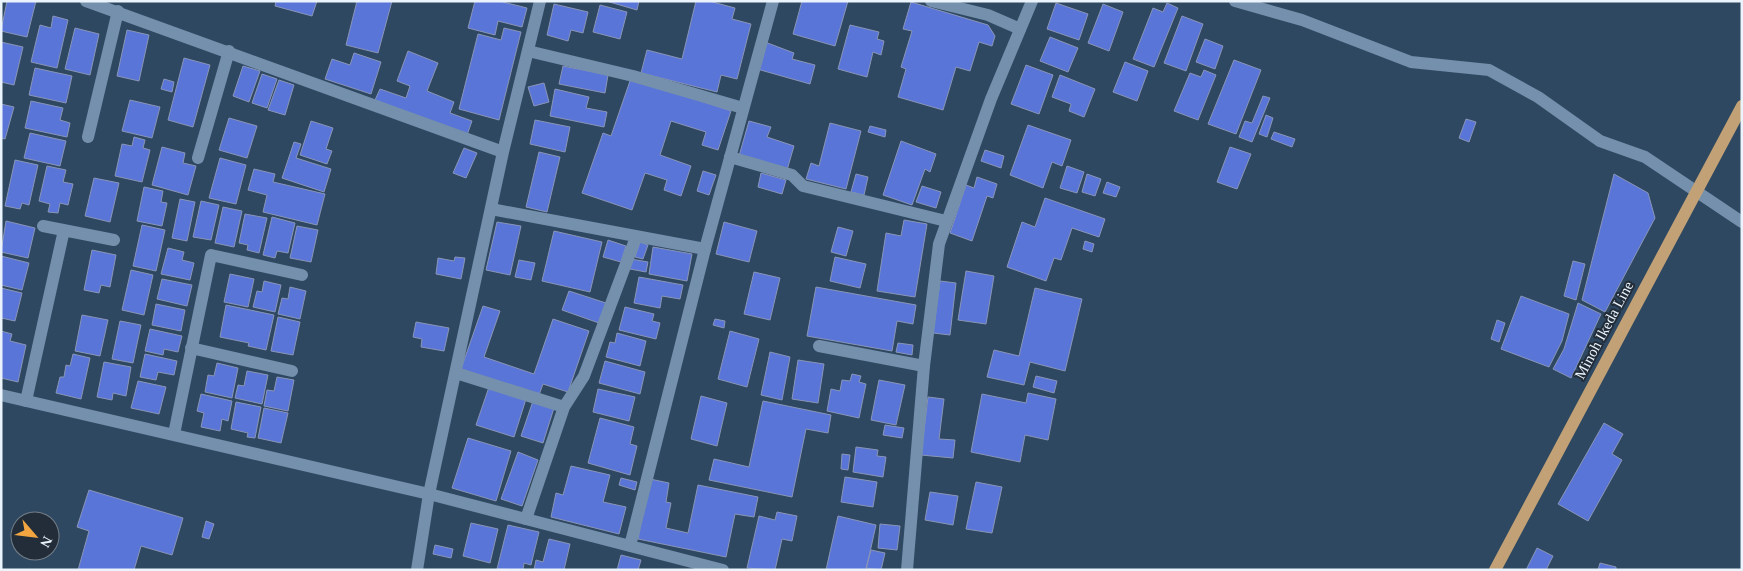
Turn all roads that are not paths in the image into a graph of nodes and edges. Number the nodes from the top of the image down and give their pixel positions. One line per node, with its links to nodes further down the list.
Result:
1 (86, 1): 7 (street)
2 (540, 1): 10 (street)
3 (773, 1): 12 (street)
4 (931, 1): 8 (street)
5 (1032, 1): 8 (street)
6 (1236, 1): 17 (street)
7 (118, 11): 9 (street); 13 (street)
8 (1020, 30): 19 (street)
9 (229, 51): 14 (street); 16 (street)
10 (528, 51): 12 (street); 14 (street)
11 (1742, 106): 17 (main road, Minoh Ikeda Line)
12 (743, 108): 15 (street)
13 (88, 137)
14 (503, 152): 18 (street)
15 (730, 157): 19 (street); 25 (street)
16 (198, 158)
17 (1697, 190): 20 (street); 42 (main road, Minoh Ikeda Line)
18 (491, 210): 23 (street); 31 (street)
19 (946, 221): 29 (street)
20 (1742, 222)
21 (43, 226): 22 (street)
22 (64, 230): 24 (street); 33 (street)
23 (636, 236): 25 (street); 34 (street)
24 (114, 240)
25 (705, 249): 38 (street)
26 (302, 275): 28 (street)
27 (819, 346): 29 (street)
28 (191, 348): 30 (street); 35 (street)
29 (924, 366): 41 (street)
30 (292, 371)
31 (456, 373): 34 (street); 36 (street)
32 (1, 395): 33 (street)
33 (26, 401): 35 (street)
34 (564, 407): 37 (street)
35 (174, 434): 36 (street)
36 (429, 494): 37 (street); 39 (street)
37 (526, 519): 38 (street)
38 (630, 546): 40 (street)
39 (417, 570)
40 (723, 570)
41 (907, 570)
42 (1495, 570)

